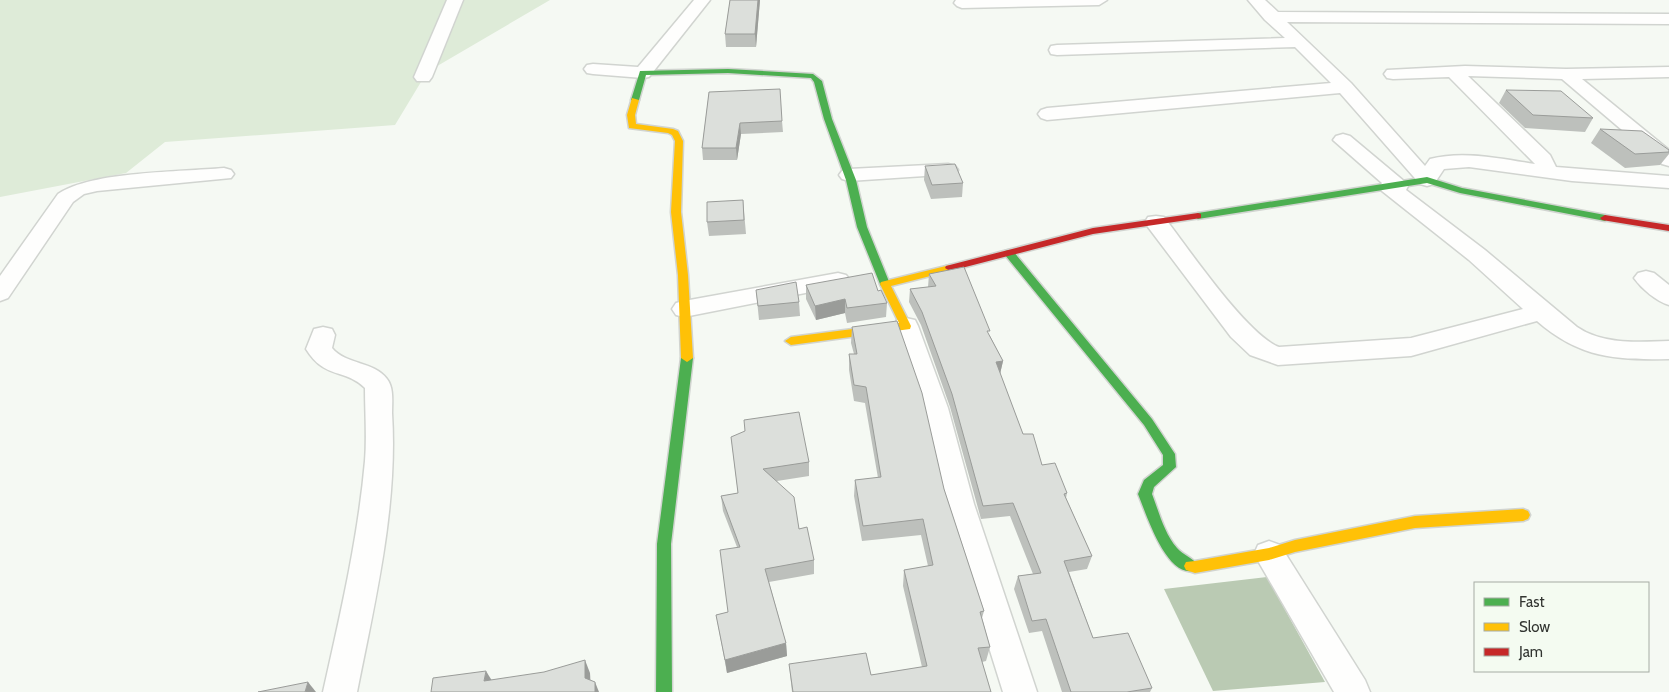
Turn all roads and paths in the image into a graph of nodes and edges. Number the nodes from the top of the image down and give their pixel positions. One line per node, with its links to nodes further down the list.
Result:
1 (455, 0): 18 (street)
2 (702, 0): 15 (street)
3 (1099, 0): 5 (street)
4 (1256, 0): 7 (street)
5 (962, 3)
6 (1367, 3): 8 (street)
7 (1271, 17): 8 (street); 10 (street)
8 (1383, 18): 9 (street)
9 (1669, 19)
10 (1298, 42): 11 (street); 19 (street)
11 (1057, 50)
12 (593, 69): 15 (street)
13 (1454, 72): 16 (street); 17 (street); 24 (street)
14 (1669, 72): 17 (street)
15 (643, 73): 26 (street); 37 (street)
16 (1393, 74)
17 (1566, 74): 22 (street)
18 (423, 77)
19 (1345, 87): 20 (street); 27 (street)
20 (1047, 114)
21 (1343, 140): 29 (street)
22 (1669, 160)
23 (948, 170): 26 (street)
24 (1548, 172): 27 (street); 28 (street)
25 (224, 174): 35 (street)
26 (849, 174): 33 (street)
27 (1427, 180): 29 (street); 31 (street)
28 (1669, 182)
29 (1394, 187): 30 (street); 38 (street)
30 (1156, 222): 32 (street); 38 (street)
31 (1669, 228)
32 (1009, 253): 33 (street); 44 (street)
33 (882, 278): 37 (street); 39 (street)
34 (1646, 278): 36 (street)
35 (0, 293)
36 (1669, 297)
37 (684, 309): 46 (street)
38 (1541, 312): 42 (street)
39 (906, 326): 41 (street); 47 (street)
40 (323, 334): 45 (street)
41 (791, 341)
42 (1669, 350)
43 (1523, 516): 44 (street)
44 (1269, 554): 48 (street)
45 (340, 692)
46 (664, 692)
47 (1020, 692)
48 (1353, 692)

